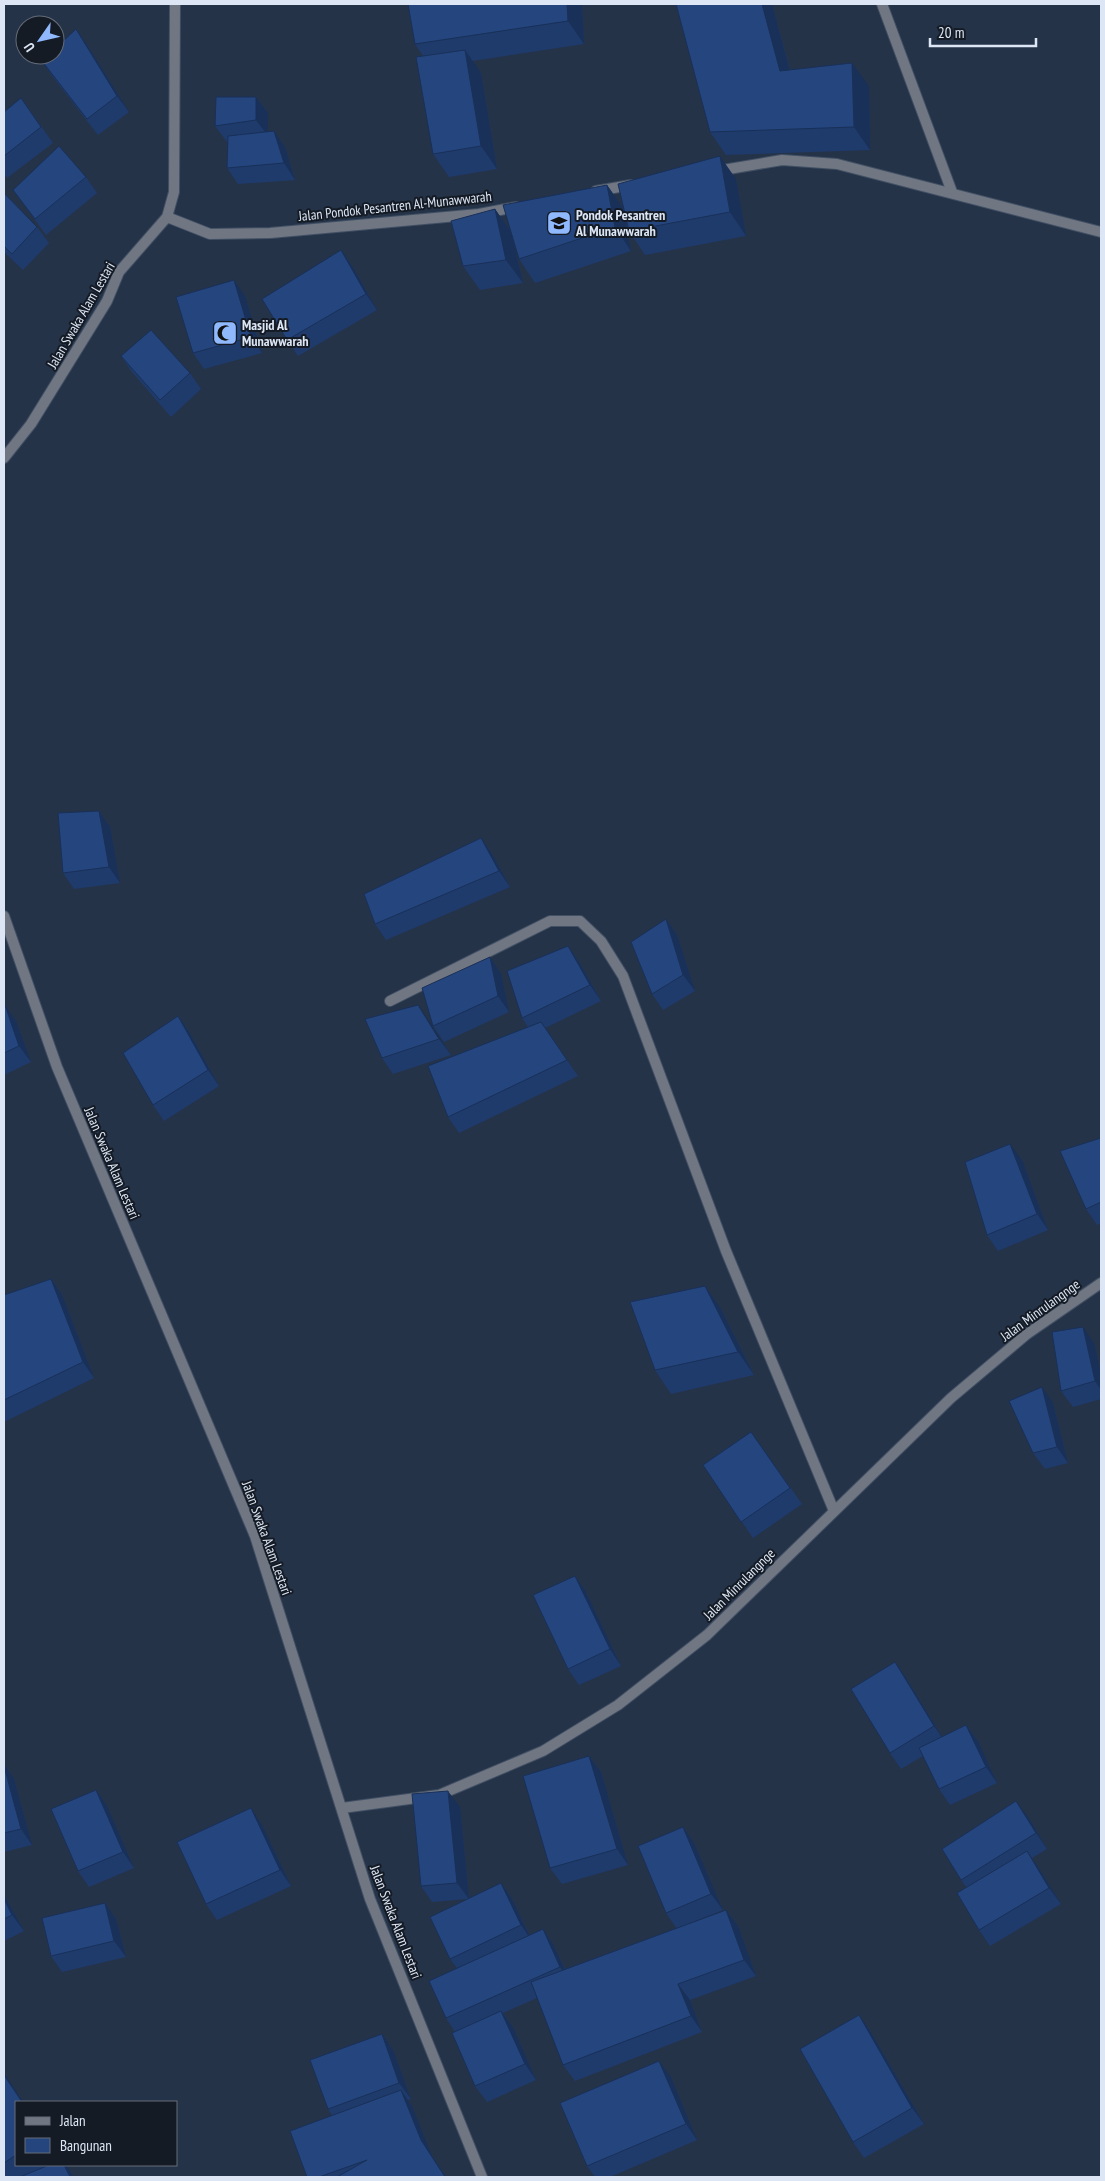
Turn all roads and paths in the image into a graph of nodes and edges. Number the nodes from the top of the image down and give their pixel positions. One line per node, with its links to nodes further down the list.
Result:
1 (175, 4): 8 (street, Jalan Swaka Alam Lestari)
2 (882, 4): 5 (street)
3 (704, 173): 5 (street)
4 (645, 183): 6 (street)
5 (952, 192): 9 (street)
6 (586, 193)
7 (528, 204): 8 (street, Jalan Pondok Pesantren Al-Munawwarah)
8 (167, 217): 10 (street, Jalan Swaka Alam Lestari)
9 (1101, 232)
10 (4, 458)
11 (4, 916): 15 (street, Jalan Swaka Alam Lestari)
12 (390, 1000): 14 (street)
13 (1101, 1284): 14 (street, Jalan Minrulangnge)
14 (834, 1511): 15 (street, Jalan Minrulangnge)
15 (342, 1808): 16 (street, Jalan Swaka Alam Lestari)
16 (482, 2177)

